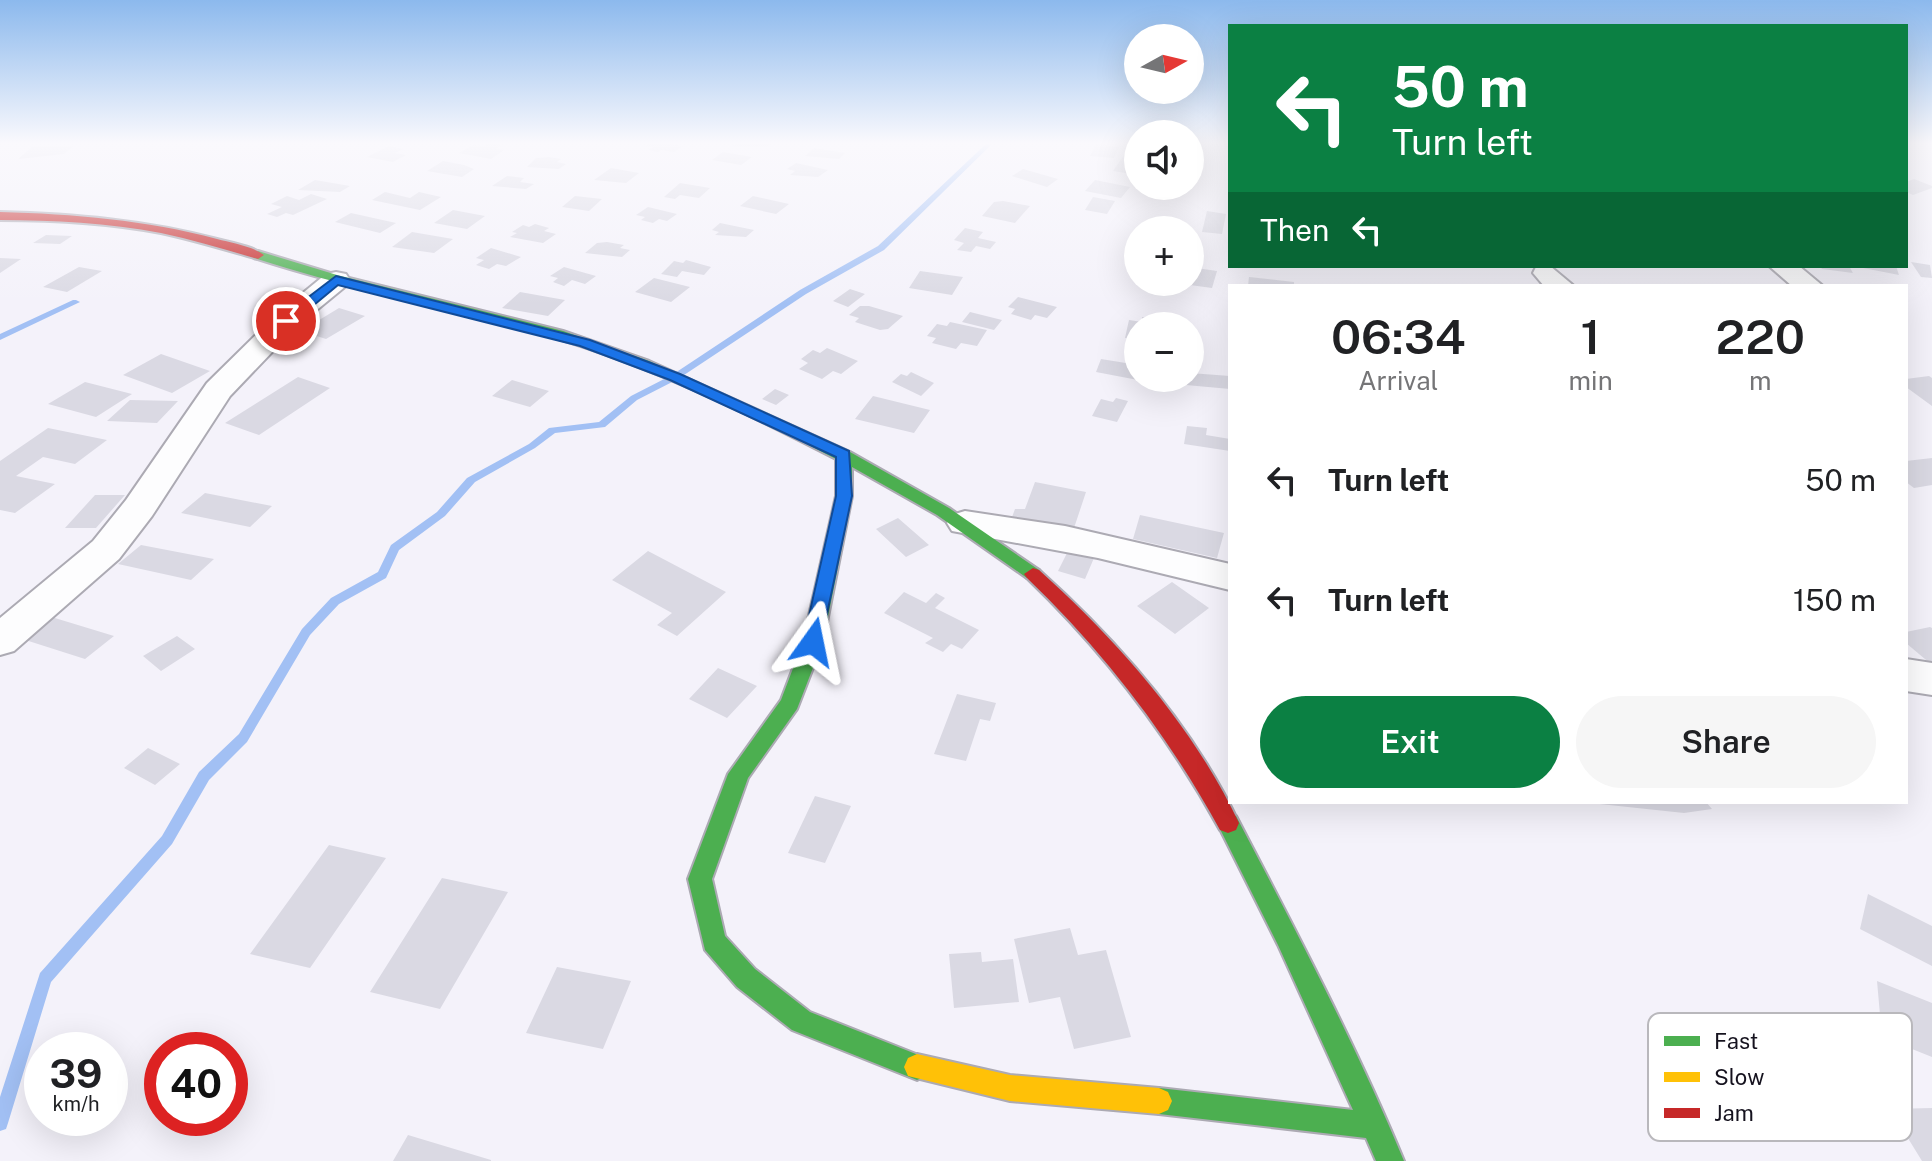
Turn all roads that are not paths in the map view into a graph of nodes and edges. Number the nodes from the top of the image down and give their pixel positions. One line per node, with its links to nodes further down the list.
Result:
1 (0, 216): 3 (street)
2 (1785, 268): 4 (street)
3 (336, 280): 5 (street); 8 (street)
4 (1806, 284)
5 (844, 455): 6 (street); 11 (street)
6 (965, 523): 7 (street); 11 (street)
7 (1228, 576)
8 (0, 640)
9 (1908, 675): 10 (street)
10 (1932, 679)
11 (1376, 1126): 12 (street)
12 (1390, 1161)

